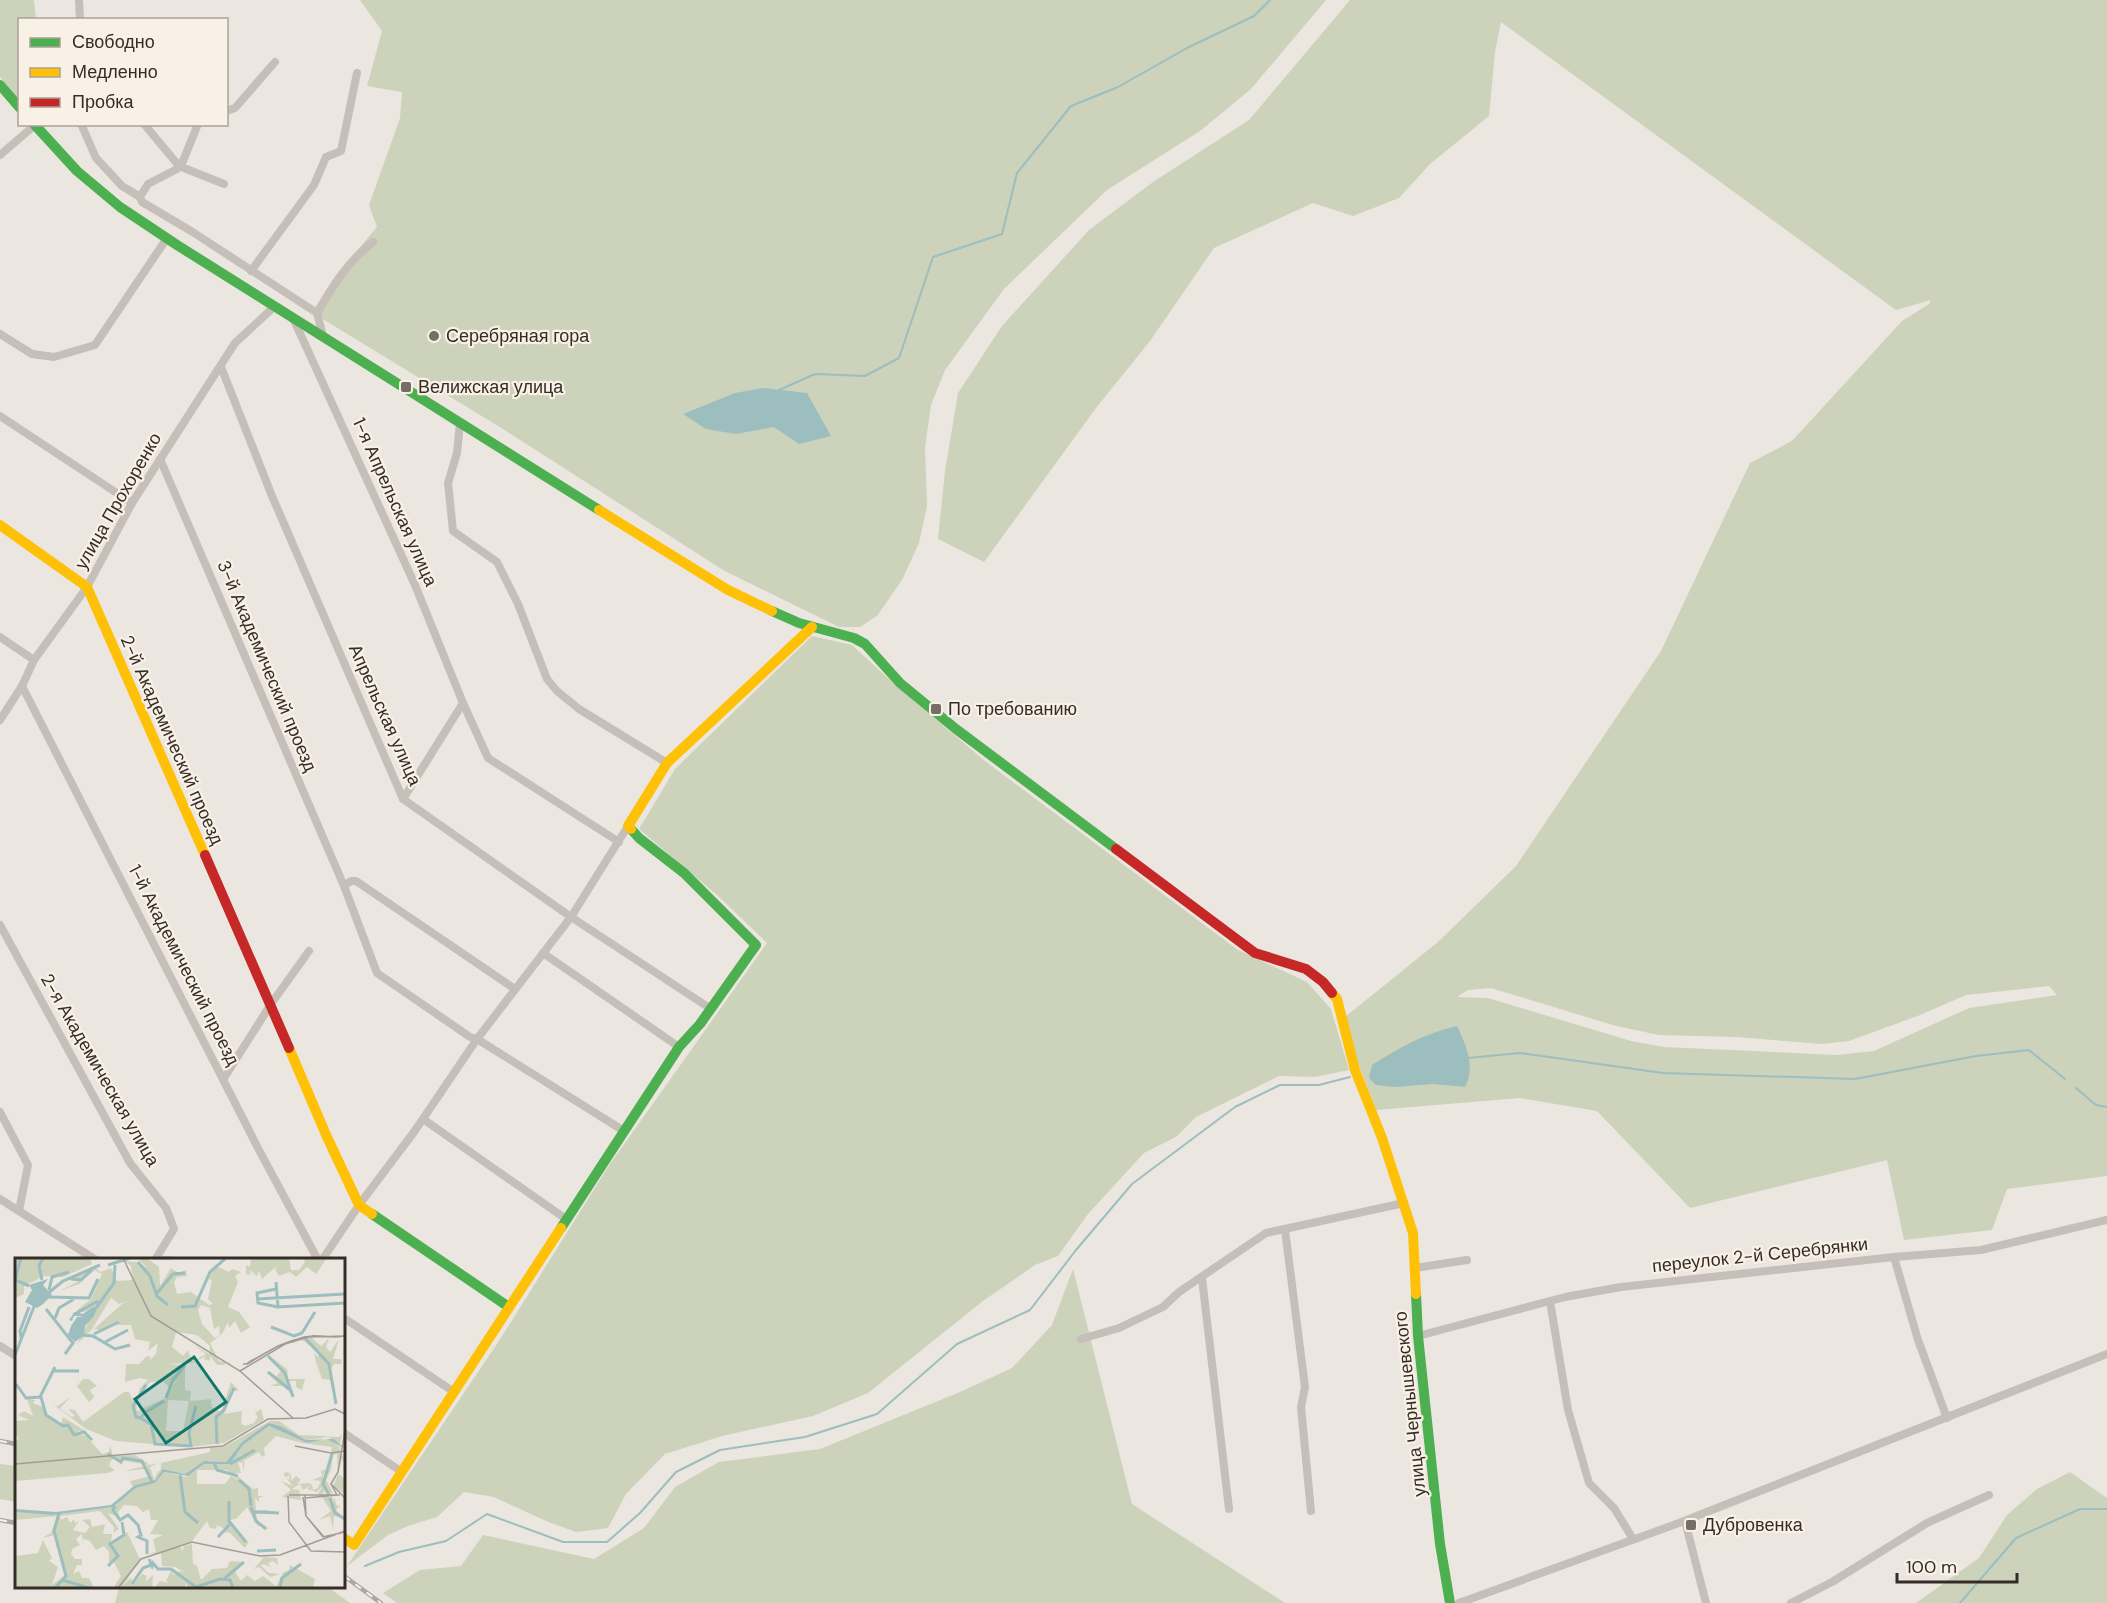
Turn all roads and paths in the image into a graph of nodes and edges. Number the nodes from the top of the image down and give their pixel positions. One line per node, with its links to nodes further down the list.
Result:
1 (79, 0): 2 (street)
2 (80, 18)
3 (275, 62): 7 (street)
4 (357, 73): 19 (street)
5 (0, 85): 6 (street)
6 (18, 106)
7 (228, 110)
8 (34, 126): 13 (street)
9 (36, 126): 17 (street, улица Чернышевского)
10 (82, 126): 16 (street)
11 (146, 126): 14 (street)
12 (197, 126): 14 (street)
13 (0, 155)
14 (179, 166): 15 (street); 16 (street)
15 (224, 184)
16 (140, 197): 19 (street)
17 (167, 238): 20 (street, улица Чернышевского); 23 (street)
18 (373, 242): 21 (street)
19 (251, 271): 21 (street)
20 (275, 306): 22 (street, улица Чернышевского); 25 (street, улица Прохоренко)
21 (317, 313): 24 (street)
22 (292, 317): 24 (street, улица Чернышевского); 36 (street, 1-я Апрельская улица)
23 (0, 334)
24 (323, 336): 27 (street, улица Чернышевского)
25 (221, 366): 28 (street, улица Прохоренко); 39 (street, Апрельская улица)
26 (0, 416): 29 (street)
27 (460, 423): 32 (street, улица Чернышевского); 38 (street)
28 (160, 459): 29 (street, улица Прохоренко); 42 (street, 3-й Академический проезд)
29 (132, 503): 31 (street, улица Прохоренко)
30 (0, 525): 31 (street)
31 (87, 587): 34 (street, улица Прохоренко); 48 (street, 2-й Академический проезд)
32 (813, 627): 38 (street); 57 (street, улица Чернышевского)
33 (0, 638): 34 (street)
34 (34, 660): 35 (street, улица Прохоренко)
35 (22, 686): 37 (street, улица Прохоренко); 52 (street, 1-й Академический проезд)
36 (463, 703): 39 (street); 41 (street, 1-я Апрельская улица)
37 (0, 720)
38 (668, 763): 40 (street)
39 (403, 799): 43 (street, Апрельская улица)
40 (628, 826): 41 (street); 49 (street)
41 (619, 842): 43 (street)
42 (344, 886): 47 (street); 50 (street, 3-й Академический проезд)
43 (571, 917): 46 (street); 49 (street, Апрельская улица)
44 (0, 925): 65 (street, 2-я Академическая улица)
45 (309, 951): 48 (street)
46 (543, 953): 47 (street); 51 (street)
47 (515, 990): 50 (street)
48 (271, 1004): 52 (street); 58 (street, 2-й Академический проезд)
49 (711, 1009): 51 (street)
50 (477, 1039): 54 (street); 55 (street, 3-й Академический проезд)
51 (679, 1047): 55 (street)
52 (224, 1078): 66 (street, 1-й Академический проезд)
53 (0, 1112): 59 (street)
54 (423, 1119): 58 (street); 60 (street)
55 (624, 1131): 60 (street)
56 (0, 1200): 59 (street)
57 (1404, 1203): 62 (street); 69 (street, улица Чернышевского)
58 (359, 1205): 67 (street); 72 (street)
59 (19, 1211): 64 (street)
60 (566, 1219): 72 (street)
61 (2107, 1220): 63 (street, переулок 2-й Серебрянки)
62 (1285, 1230): 70 (street); 85 (street)
63 (1894, 1257): 71 (street, переулок 2-й Серебрянки); 80 (street)
64 (93, 1258)
65 (156, 1258)
66 (319, 1258)
67 (321, 1258)
68 (1467, 1260): 69 (street)
69 (1414, 1268): 74 (street, улица Чернышевского)
70 (1202, 1278): 75 (street); 84 (street)
71 (1550, 1301): 74 (street, переулок 2-й Серебрянки); 88 (street)
72 (508, 1307): 79 (street)
73 (345, 1319): 79 (street)
74 (1418, 1336): 89 (street, улица Чернышевского)
75 (1081, 1339)
76 (0, 1346): 78 (street)
77 (2107, 1354): 80 (street)
78 (15, 1355)
79 (454, 1392): 82 (street)
80 (1947, 1418): 86 (street)
81 (345, 1433): 82 (street)
82 (402, 1472): 87 (street)
83 (1989, 1495): 92 (street)
84 (1229, 1509)
85 (1311, 1511)
86 (1685, 1521): 88 (street); 91 (street)
87 (345, 1539)
88 (1633, 1539): 90 (street)
89 (1450, 1603)
90 (1459, 1603)
91 (1706, 1603)
92 (1791, 1603)

